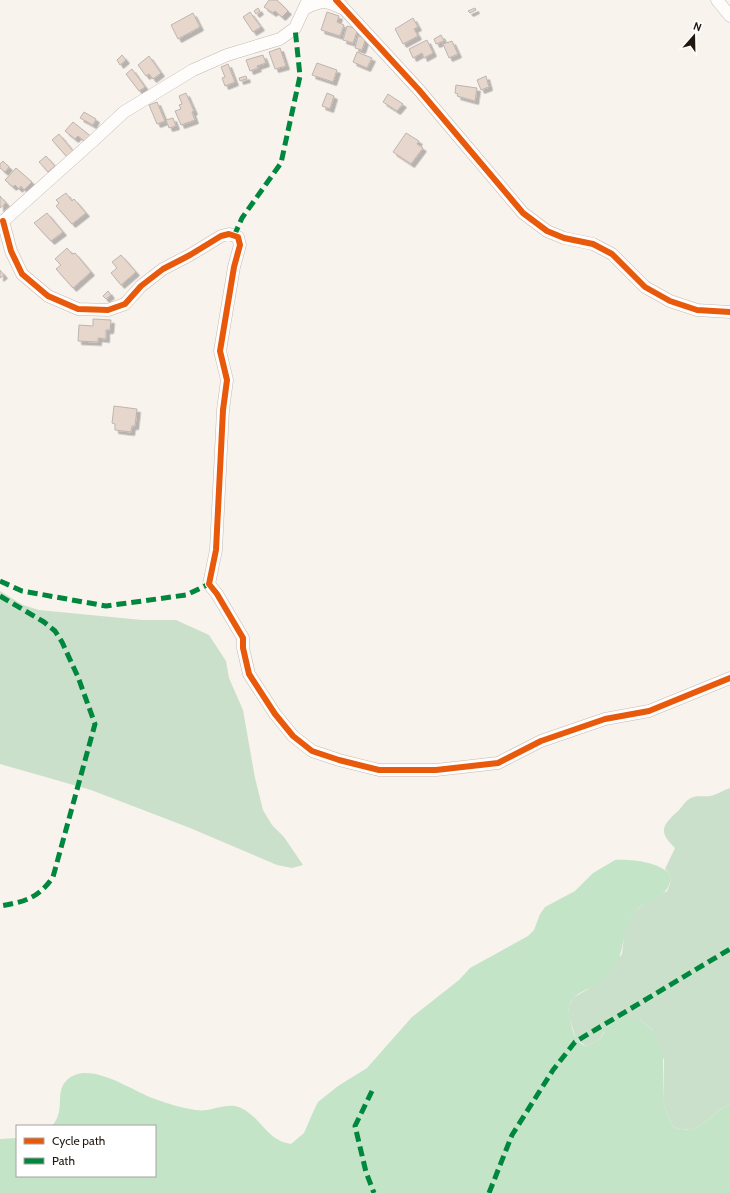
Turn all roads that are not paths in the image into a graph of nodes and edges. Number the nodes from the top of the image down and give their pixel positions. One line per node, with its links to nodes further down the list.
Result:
1 (717, 0): 4 (street)
2 (307, 4): 3 (street); 5 (street)
3 (340, 4): 6 (street)
4 (730, 16)
5 (2, 223): 7 (street)
6 (730, 312)
7 (730, 678)

